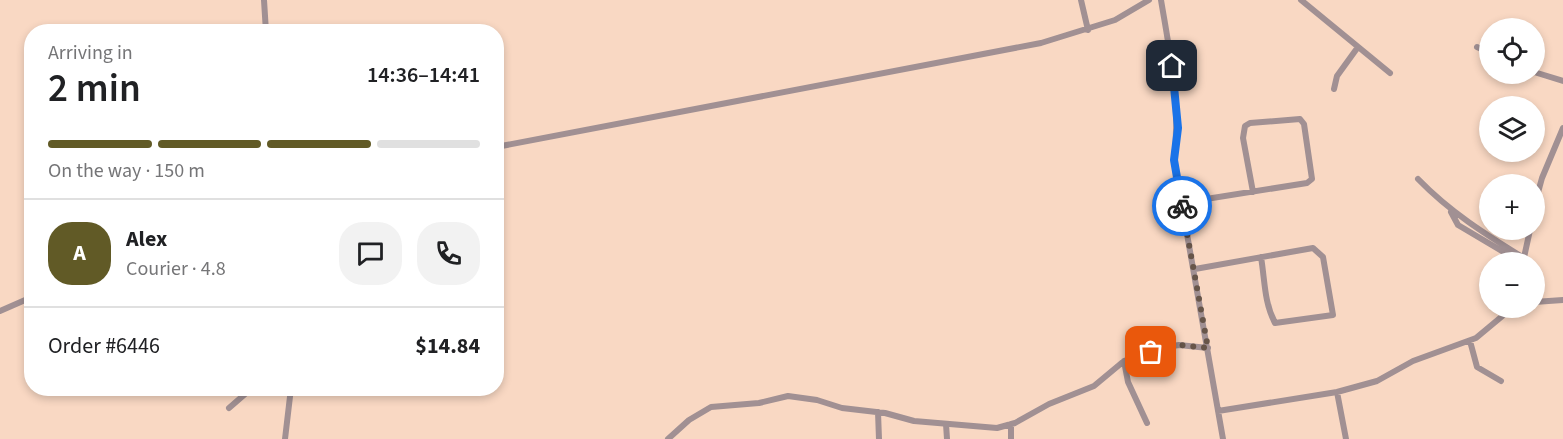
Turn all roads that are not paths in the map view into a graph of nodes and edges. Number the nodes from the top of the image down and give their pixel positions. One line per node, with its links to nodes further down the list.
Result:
1 (264, 0): 6 (street)
2 (1081, 0): 7 (street)
3 (1161, 0): 18 (street)
4 (1301, 0): 8 (street)
5 (1147, 1): 7 (street)
6 (266, 24)
7 (1088, 30): 14 (street)
8 (1358, 47): 9 (street); 12 (street)
9 (1390, 73)
10 (1545, 75): 11 (street)
11 (1563, 81)
12 (1334, 89)
13 (1563, 128): 15 (street)
14 (504, 145)
15 (1544, 174)
16 (1418, 179): 19 (street)
17 (1253, 192): 17 (street); 18 (street)
18 (1181, 203): 23 (street)
19 (1450, 210): 20 (street); 21 (street)
20 (1504, 252)
21 (1511, 252)
22 (1261, 257): 22 (street); 23 (street)
23 (1195, 269): 30 (street)
24 (24, 300): 27 (street)
25 (1563, 300): 26 (street)
26 (1545, 301)
27 (0, 311)
28 (1499, 318): 29 (street)
29 (1470, 341): 32 (street); 33 (street)
30 (1208, 348): 31 (street); 37 (street)
31 (1124, 361): 39 (street); 41 (street)
32 (1501, 381)
33 (1337, 392): 37 (street); 48 (street)
34 (243, 396): 36 (street)
35 (290, 396): 42 (street)
36 (229, 408)
37 (1218, 411): 47 (street)
38 (878, 412): 40 (street); 43 (street); 44 (street)
39 (1147, 423)
40 (946, 424): 41 (street); 45 (street)
41 (1011, 424): 46 (street)
42 (285, 439)
43 (668, 439)
44 (879, 439)
45 (947, 439)
46 (1011, 439)
47 (1223, 439)
48 (1346, 439)

